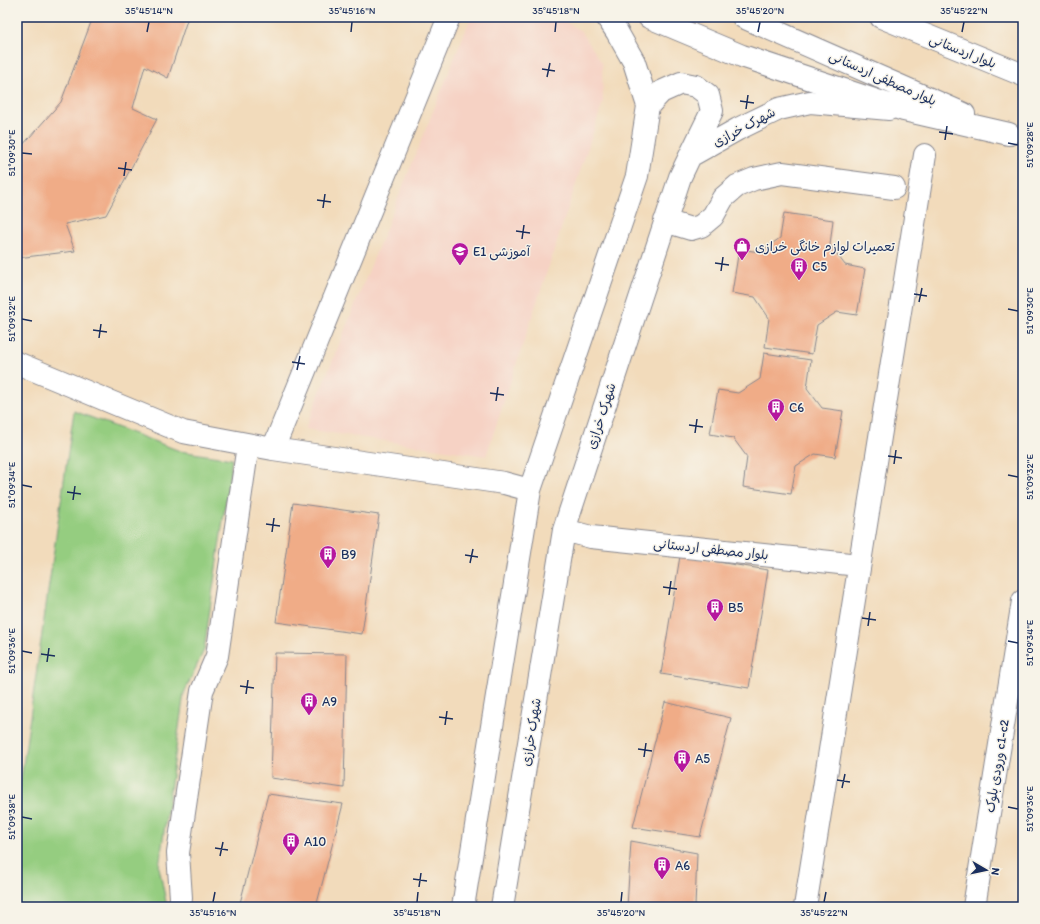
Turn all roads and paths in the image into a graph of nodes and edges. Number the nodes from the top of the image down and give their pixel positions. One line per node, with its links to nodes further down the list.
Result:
1 (449, 17): 16 (street)
2 (607, 17): 7 (street)
3 (649, 17): 8 (street)
4 (743, 17): 9 (street, بلوار مصطفی اردستانی)
5 (881, 17): 6 (street, بلوار اردستانی)
6 (1023, 76)
7 (648, 106): 11 (street); 17 (street)
8 (904, 110): 9 (street); 11 (street, شهرک خرازی)
9 (1016, 136)
10 (925, 155): 19 (street)
11 (690, 156): 13 (street, شهرک خرازی)
12 (894, 188): 13 (street)
13 (666, 221): 18 (street, شهرک خرازی)
14 (17, 363): 15 (street)
15 (248, 444): 16 (street); 21 (street)
16 (273, 449): 17 (street)
17 (530, 490): 22 (street)
18 (564, 530): 19 (street, بلوار مصطفی اردستانی); 23 (street, شهرک خرازی)
19 (859, 565): 24 (street)
20 (1023, 601): 25 (street, ورودی بلوک c1-c2)
21 (180, 907)
22 (462, 907)
23 (502, 907)
24 (805, 907)
25 (974, 907)

